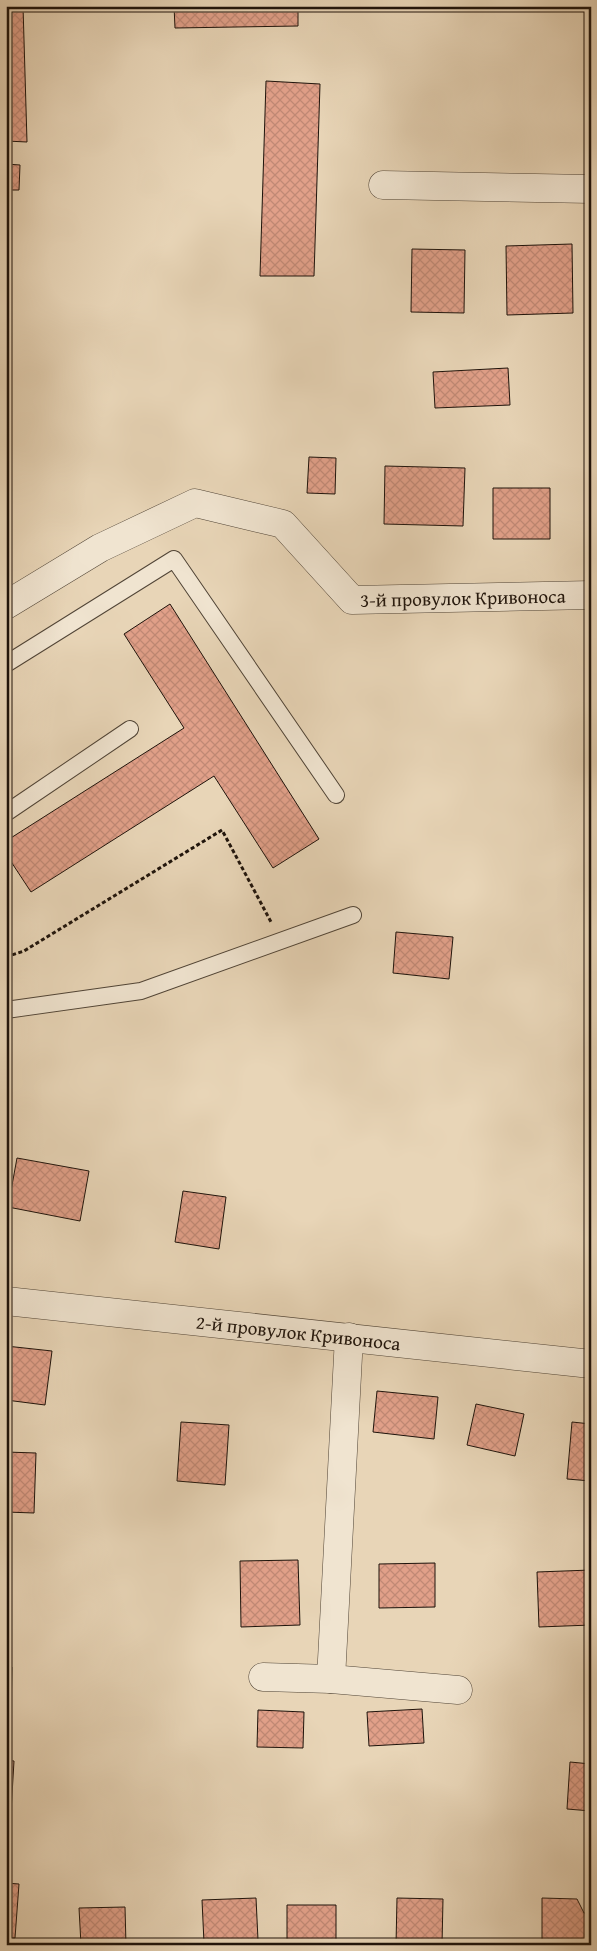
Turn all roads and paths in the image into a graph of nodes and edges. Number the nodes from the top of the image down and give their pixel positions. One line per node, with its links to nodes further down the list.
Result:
1 (383, 186): 2 (street)
2 (591, 189)
3 (591, 595): 4 (street, 3-й провулок Кривоноса)
4 (6, 604)
5 (6, 664): 7 (lane)
6 (130, 729): 8 (lane)
7 (336, 796)
8 (6, 813)
9 (353, 915): 10 (lane)
10 (281, 940): 11 (path); 12 (lane)
11 (6, 957)
12 (6, 1010)
13 (6, 1301): 14 (street, 2-й провулок Кривоноса)
14 (350, 1338): 15 (street, 2-й провулок Кривоноса); 17 (street)
15 (591, 1364)
16 (262, 1677): 17 (street)
17 (331, 1680): 18 (street)
18 (458, 1690)

